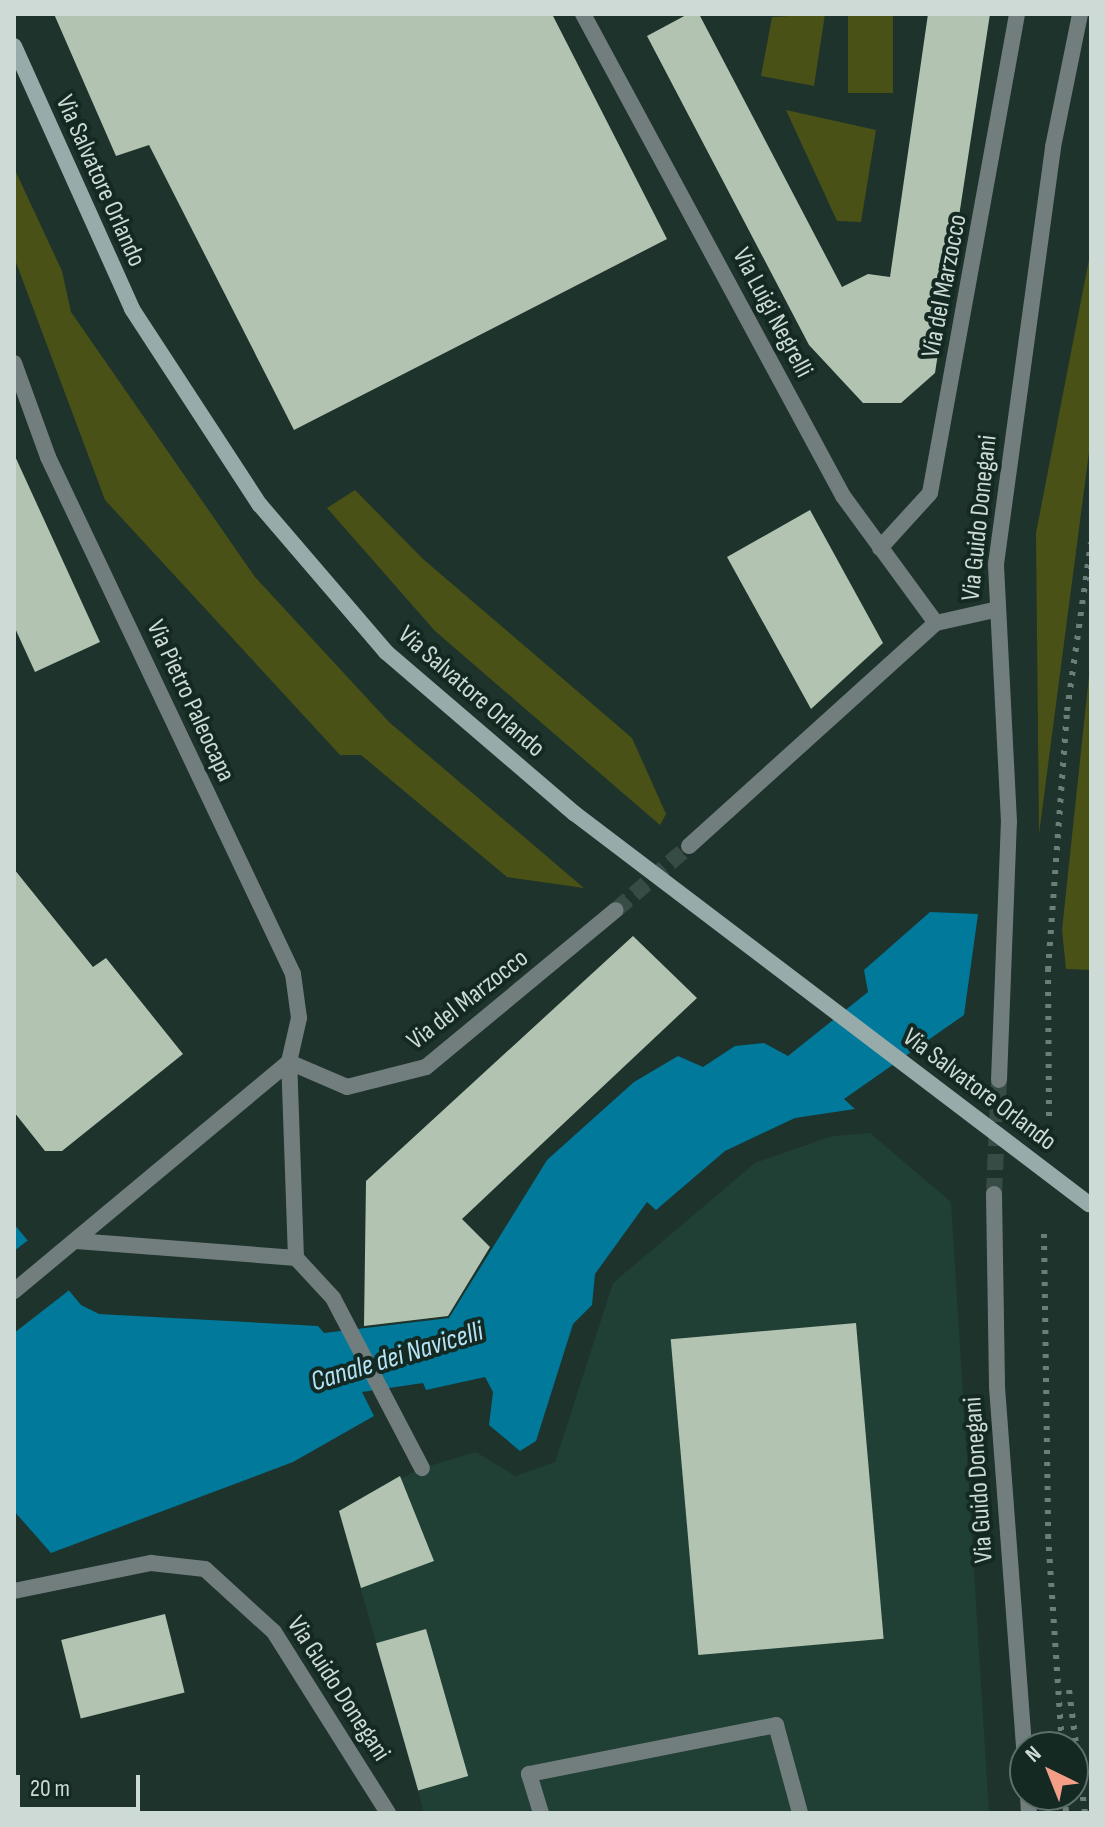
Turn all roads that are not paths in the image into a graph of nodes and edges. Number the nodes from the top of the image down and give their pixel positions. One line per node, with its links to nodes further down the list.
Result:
1 (583, 14): 6 (street, Via Luigi Negrelli)
2 (1017, 14): 6 (street, Via del Marzocco)
3 (1080, 14): 7 (street, Via Guido Donegani)
4 (14, 46): 14 (main road, Via Salvatore Orlando, bridge)
5 (14, 363): 11 (street, Via Pietro Paleocapa)
6 (880, 548): 8 (street, Via Luigi Negrelli)
7 (994, 610): 8 (street); 12 (street, Via Guido Donegani)
8 (936, 623): 9 (street)
9 (689, 846)
10 (616, 910): 11 (street, Via del Marzocco)
11 (289, 1062): 15 (street); 16 (street)
12 (999, 1080)
13 (994, 1194): 20 (street, Via Guido Donegani)
14 (1091, 1205)
15 (76, 1241): 16 (street); 17 (street)
16 (296, 1258): 18 (street)
17 (14, 1291)
18 (422, 1468)
19 (14, 1591): 21 (street, Via Guido Donegani)
20 (1023, 1731)
21 (388, 1813)
22 (541, 1813): 23 (street)
23 (800, 1813)

